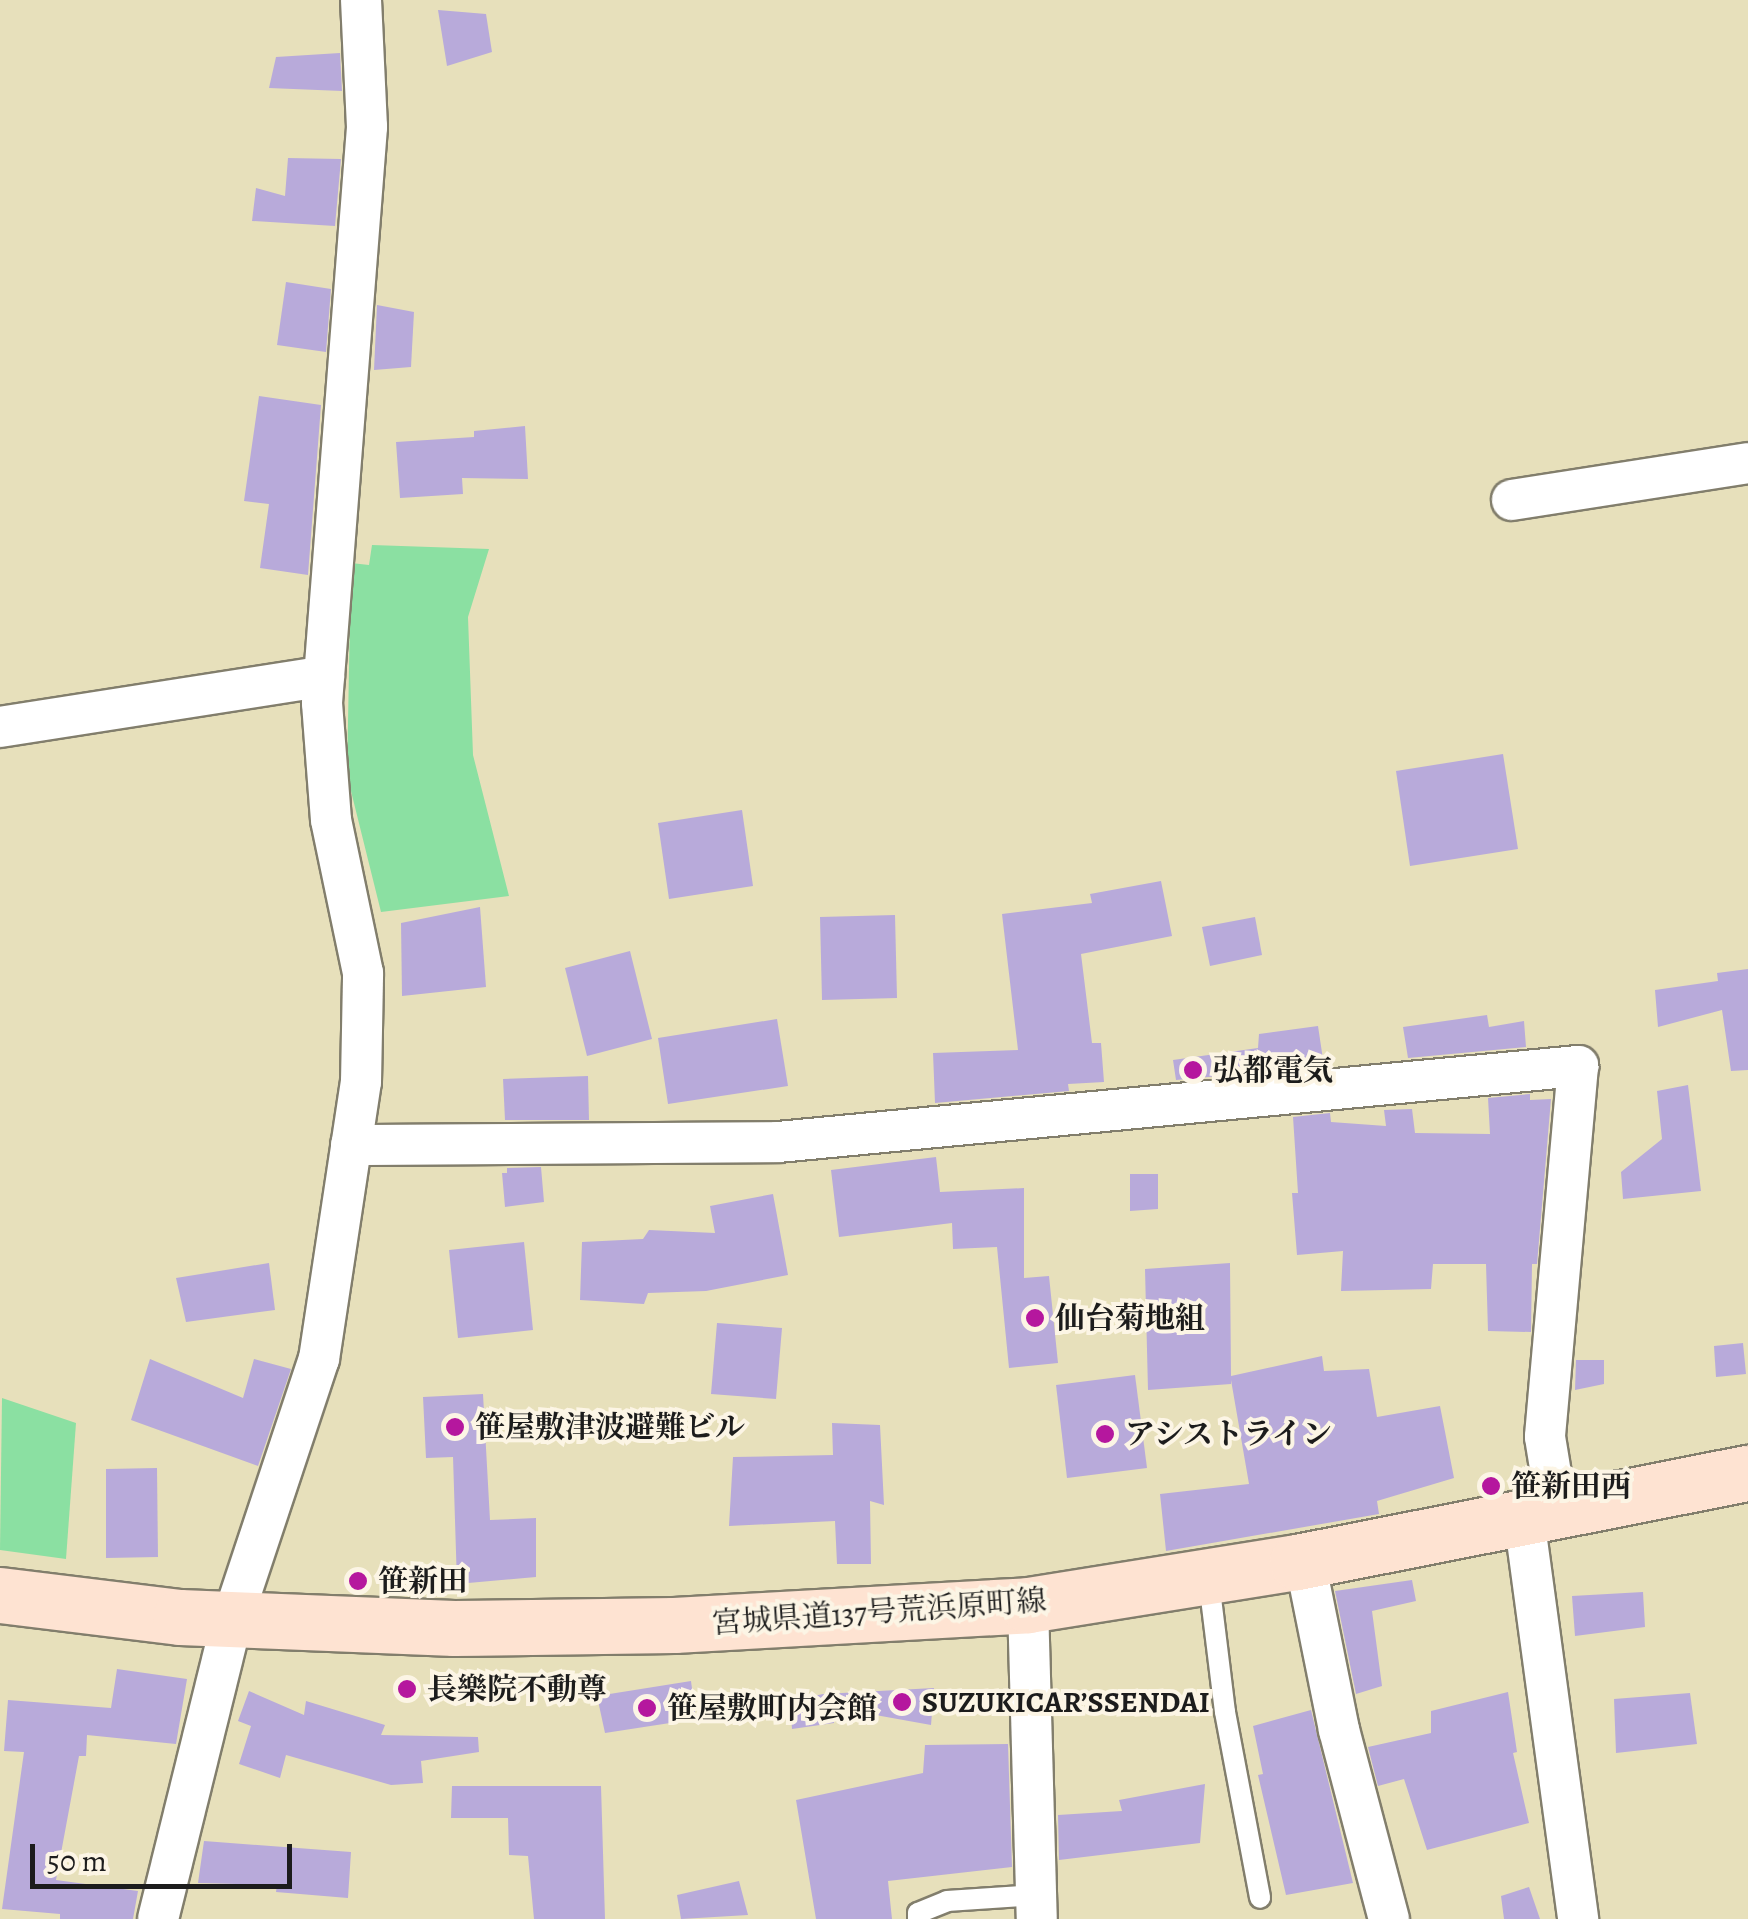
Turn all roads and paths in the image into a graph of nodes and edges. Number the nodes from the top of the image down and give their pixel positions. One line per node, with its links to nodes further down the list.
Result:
1 (361, 0): 4 (street)
2 (1748, 463): 3 (street)
3 (1512, 500)
4 (324, 676): 5 (street); 6 (street)
5 (0, 727)
6 (351, 1144): 8 (street); 13 (street)
7 (1748, 1474): 8 (main road, 宮城県道137号荒浜原町線)
8 (1540, 1514): 12 (main road, 宮城県道137号荒浜原町線); 19 (street)
9 (1309, 1581): 18 (street)
10 (0, 1595): 13 (main road, 宮城県道137号荒浜原町線)
11 (1211, 1598): 14 (lane)
12 (1028, 1606): 13 (main road, 宮城県道137号荒浜原町線); 15 (street)
13 (232, 1620): 16 (street)
14 (1260, 1898)
15 (1037, 1907): 17 (lane)
16 (158, 1919)
17 (918, 1919)
18 (1390, 1919)
19 (1578, 1919)

